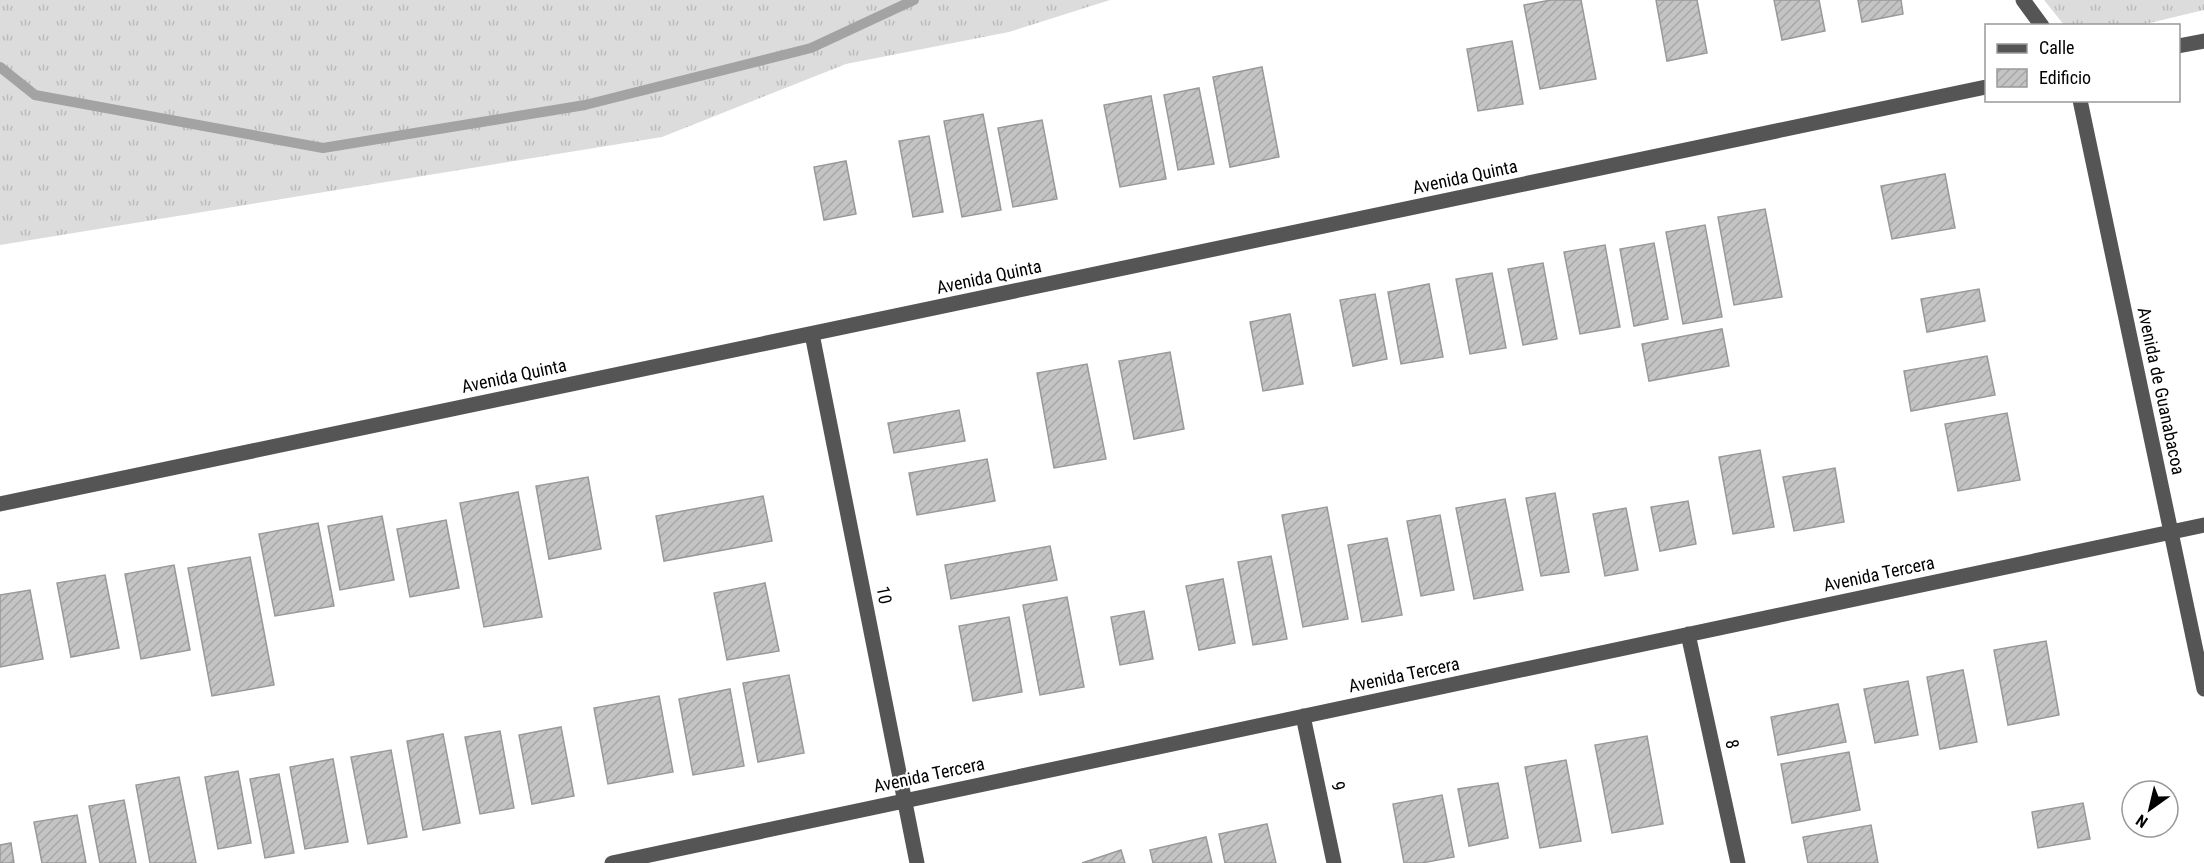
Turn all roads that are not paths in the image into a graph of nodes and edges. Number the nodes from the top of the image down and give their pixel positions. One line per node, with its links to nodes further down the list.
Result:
1 (2023, 0): 2 (street)
2 (2041, 24)
3 (2204, 41): 4 (street)
4 (2180, 46)
5 (1985, 87): 7 (street, Avenida Quinta)
6 (2080, 102): 10 (street, Avenida de Guanabacoa)
7 (812, 334): 8 (street, Avenida Quinta); 14 (street, 10)
8 (0, 504)
9 (2204, 525): 10 (street, Avenida Tercera)
10 (2170, 532): 11 (street, Avenida Tercera); 12 (street, Avenida de Guanabacoa)
11 (1689, 634): 13 (street, Avenida Tercera); 18 (street, 8)
12 (2204, 690)
13 (1303, 716): 14 (street, Avenida Tercera); 17 (street, 9)
14 (904, 800): 15 (street, Avenida Tercera); 16 (street, 10)
15 (612, 863)
16 (917, 863)
17 (1334, 863)
18 (1738, 863)

